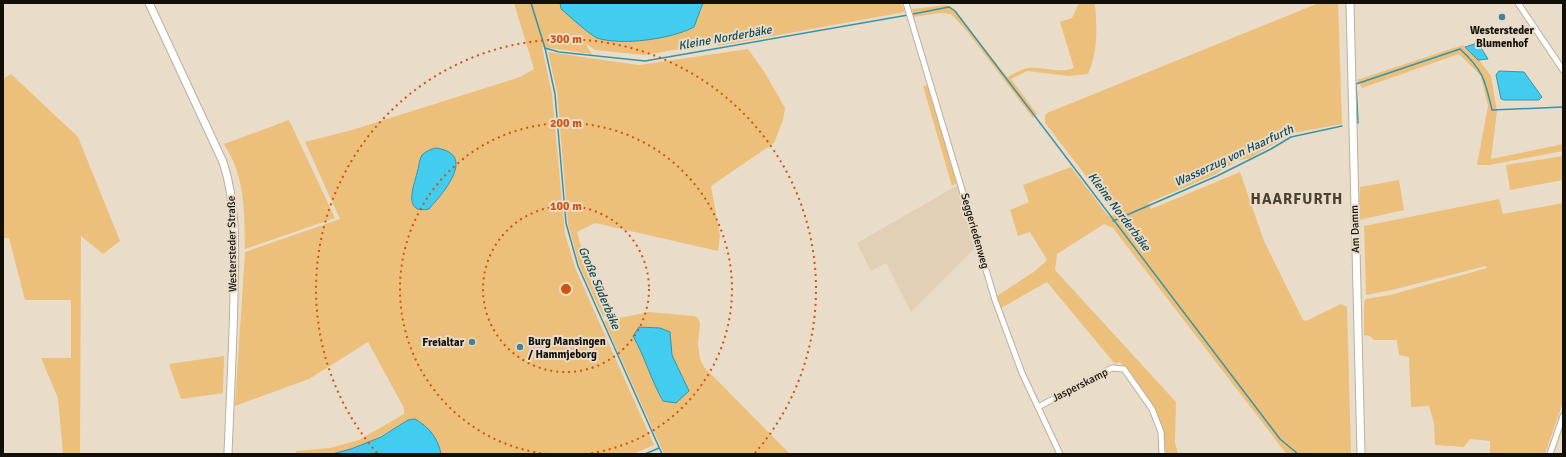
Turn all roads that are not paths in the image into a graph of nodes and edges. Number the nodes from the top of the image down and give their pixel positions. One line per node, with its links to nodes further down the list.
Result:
1 (148, 3): 8 (main road, Westersteder Straße)
2 (906, 3): 6 (street, Seggeriedenweg)
3 (1350, 3): 11 (main road, Am Damm)
4 (1518, 3): 5 (street)
5 (1563, 70)
6 (1038, 407): 9 (street, Seggeriedenweg); 10 (street, Jasperskamp)
7 (1562, 419): 12 (street)
8 (228, 454)
9 (1060, 454)
10 (1162, 454)
11 (1361, 454)
12 (1550, 454)

